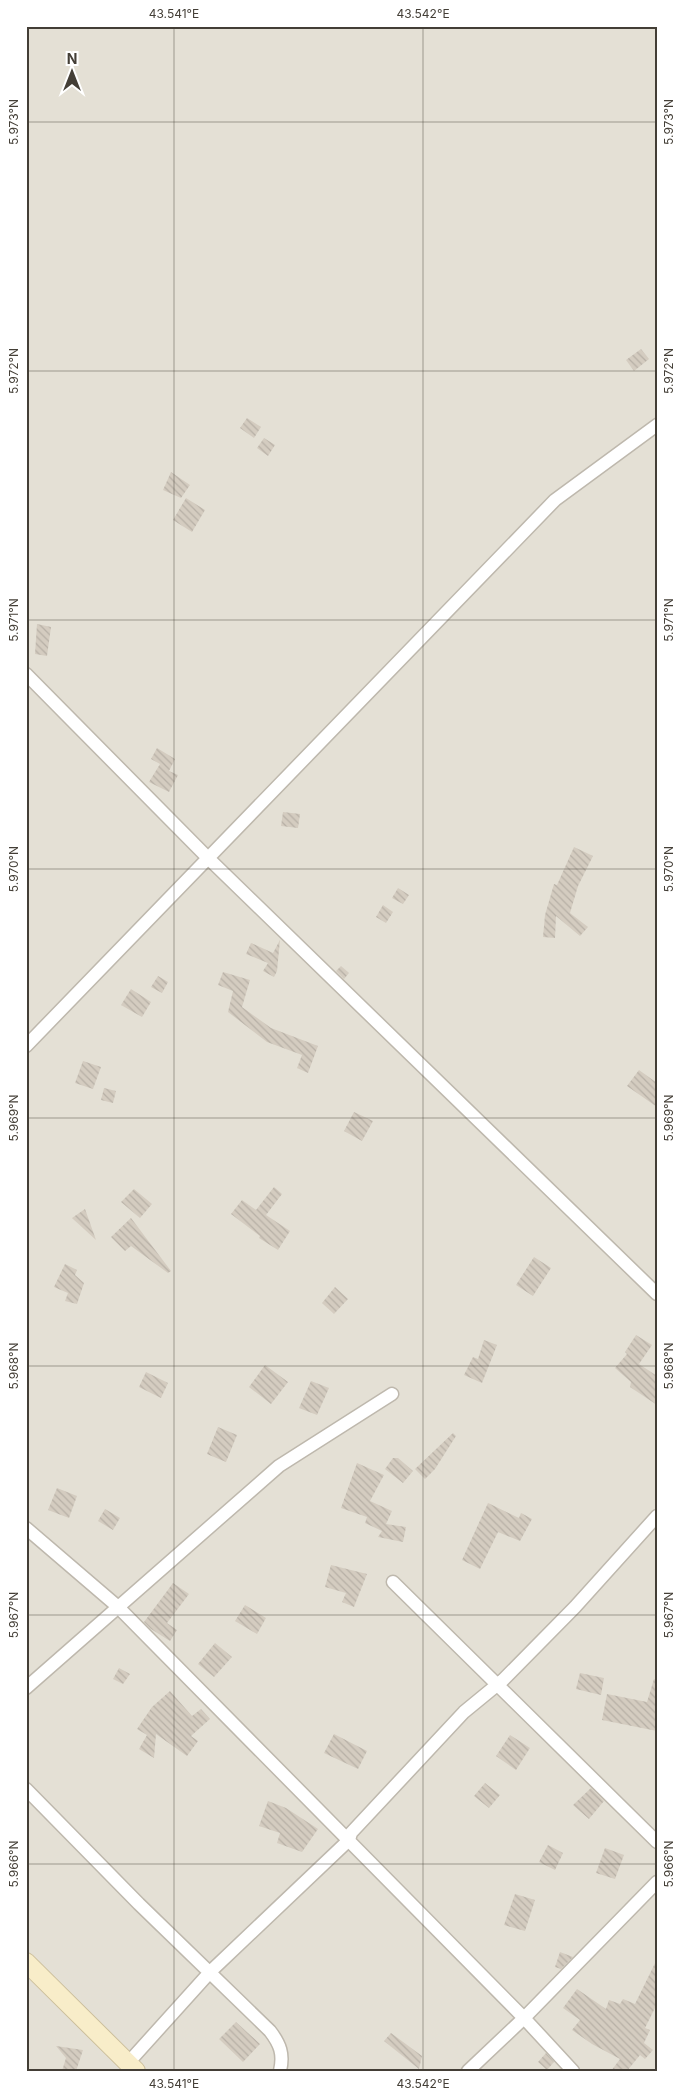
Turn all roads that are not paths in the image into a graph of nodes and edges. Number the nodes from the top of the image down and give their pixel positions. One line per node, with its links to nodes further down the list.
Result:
1 (657, 425): 3 (street)
2 (26, 674): 3 (street)
3 (208, 858): 4 (street); 5 (street)
4 (26, 1046)
5 (657, 1294)
6 (392, 1394): 10 (street)
7 (657, 1516): 11 (street)
8 (26, 1528): 10 (street)
9 (392, 1582): 11 (street)
10 (118, 1606): 12 (street); 14 (street)
11 (496, 1686): 14 (street); 15 (street)
12 (26, 1688)
13 (26, 1789): 18 (street)
14 (349, 1840): 18 (street); 19 (street)
15 (657, 1842)
16 (657, 1882): 19 (street)
17 (26, 1962): 20 (main road)
18 (211, 1971): 20 (street); 21 (street)
19 (524, 2018): 22 (street); 23 (street)
20 (132, 2067)
21 (280, 2071)
22 (468, 2071)
23 (573, 2071)

